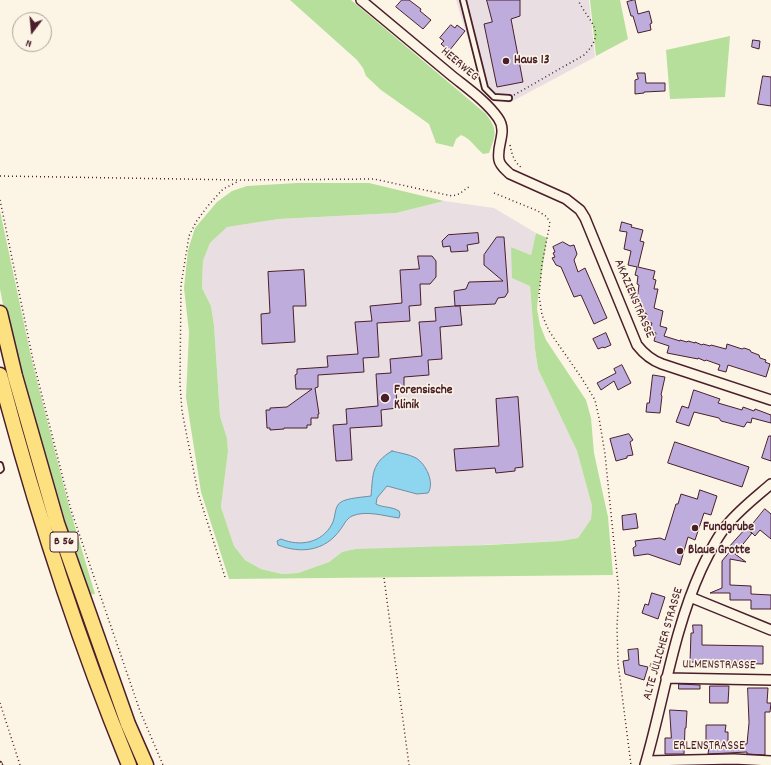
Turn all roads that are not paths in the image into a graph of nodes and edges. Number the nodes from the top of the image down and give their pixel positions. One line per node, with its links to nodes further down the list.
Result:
1 (361, 0): 4 (street, HEERWEG)
2 (463, 0): 3 (lane)
3 (509, 98)
4 (503, 167): 7 (street, AKAZIENSTRASSE)
5 (0, 314): 19 (main road, B 56)
6 (0, 375): 18 (main road, B 56)
7 (771, 400)
8 (0, 465): 9 (lane)
9 (0, 470)
10 (771, 484): 11 (street, ALTE JÜLICHER STRASSE)
11 (690, 597): 12 (street); 13 (street, ALTE JÜLICHER STRASSE)
12 (771, 630)
13 (666, 678): 14 (street, ULMENSTRASSE); 17 (street, ALTE JÜLICHER STRASSE)
14 (771, 680)
15 (771, 761): 16 (street, ERLENSTRASSE)
16 (734, 762): 17 (street, ERLENSTRASSE)
17 (646, 763)
18 (129, 765)
19 (146, 765)

